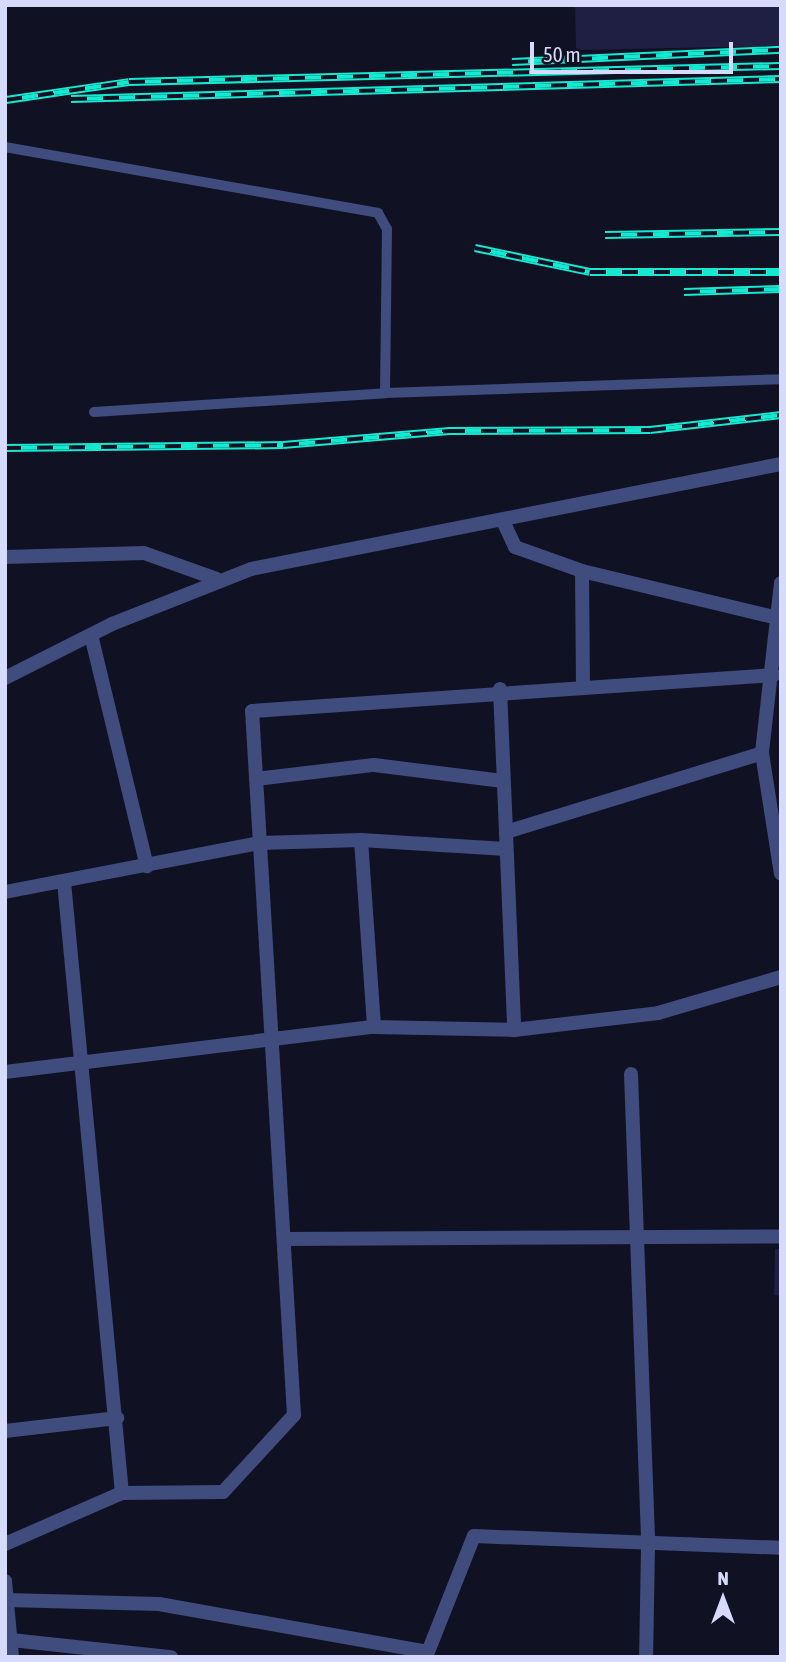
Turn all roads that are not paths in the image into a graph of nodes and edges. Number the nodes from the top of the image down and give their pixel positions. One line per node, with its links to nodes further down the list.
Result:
1 (5, 147): 3 (lane)
2 (781, 379): 3 (lane)
3 (385, 393): 4 (lane)
4 (94, 412)
5 (781, 464): 6 (street)
6 (503, 521): 8 (street); 9 (street)
7 (5, 557): 9 (street)
8 (582, 571): 11 (street); 15 (street)
9 (217, 579): 12 (street)
10 (781, 583): 11 (street)
11 (778, 618): 13 (street)
12 (91, 635): 14 (street); 25 (street)
13 (774, 675): 15 (street); 17 (street)
14 (5, 678)
15 (583, 685): 16 (street)
16 (499, 689): 19 (street); 20 (street)
17 (762, 753): 18 (street); 21 (street)
18 (774, 777): 26 (street)
19 (256, 779): 20 (street); 23 (street)
20 (503, 781): 21 (street)
21 (506, 832): 24 (street)
22 (361, 840): 23 (street); 24 (street); 30 (street)
23 (260, 843): 25 (street); 32 (street)
24 (506, 849): 31 (street)
25 (147, 866): 27 (street)
26 (781, 874)
27 (64, 882): 28 (street); 33 (street)
28 (5, 892)
29 (781, 977): 31 (street)
30 (374, 1027): 31 (street); 32 (street)
31 (514, 1030)
32 (269, 1039): 33 (street); 38 (street)
33 (83, 1062): 34 (street); 39 (street)
34 (5, 1072)
35 (631, 1074): 36 (street)
36 (633, 1236): 37 (street); 38 (street); 43 (street)
37 (781, 1236)
38 (284, 1239): 41 (street)
39 (117, 1418): 40 (street); 41 (street)
40 (5, 1431)
41 (122, 1493): 42 (street)
42 (5, 1544)
43 (648, 1546): 44 (street); 48 (street); 51 (street)
44 (781, 1548)
45 (5, 1581): 46 (street)
46 (7, 1600): 47 (street); 48 (street)
47 (9, 1632): 49 (street); 50 (street)
48 (427, 1654)
49 (12, 1657)
50 (170, 1657)
51 (646, 1657)

